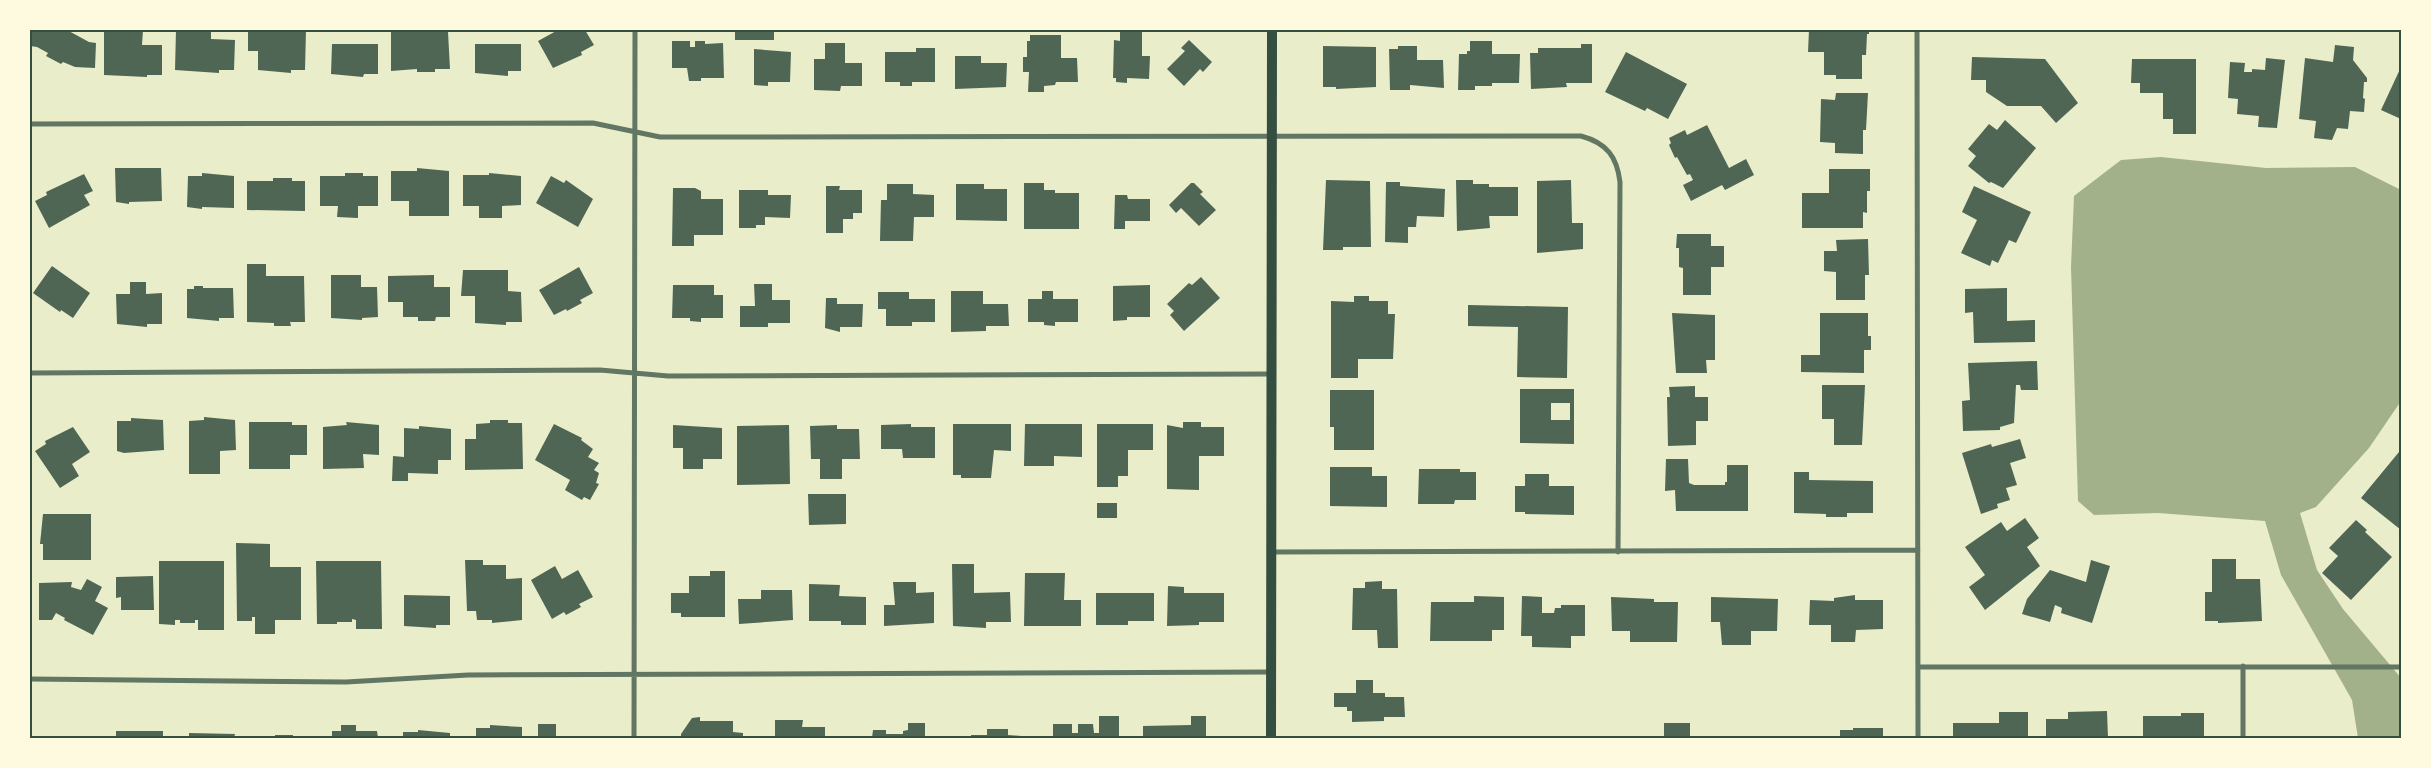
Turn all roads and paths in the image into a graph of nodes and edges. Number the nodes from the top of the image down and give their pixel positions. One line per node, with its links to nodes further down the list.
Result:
1 (635, 30): 5 (street)
2 (1272, 30): 6 (main road)
3 (1918, 30): 10 (street)
4 (30, 124): 5 (street)
5 (635, 131): 6 (street); 8 (street)
6 (1272, 137): 9 (main road); 12 (street)
7 (30, 373): 8 (street)
8 (635, 373): 9 (street); 17 (street)
9 (1272, 374): 11 (main road)
10 (1918, 550): 12 (street); 14 (street)
11 (1271, 552): 12 (street); 16 (main road)
12 (1618, 552)
13 (2243, 666): 14 (street); 15 (street); 22 (street)
14 (1918, 667): 21 (street)
15 (2401, 667)
16 (1271, 672): 17 (street); 20 (main road)
17 (634, 674): 18 (street); 19 (street)
18 (30, 679)
19 (634, 738)
20 (1271, 738)
21 (1918, 738)
22 (2243, 738)

